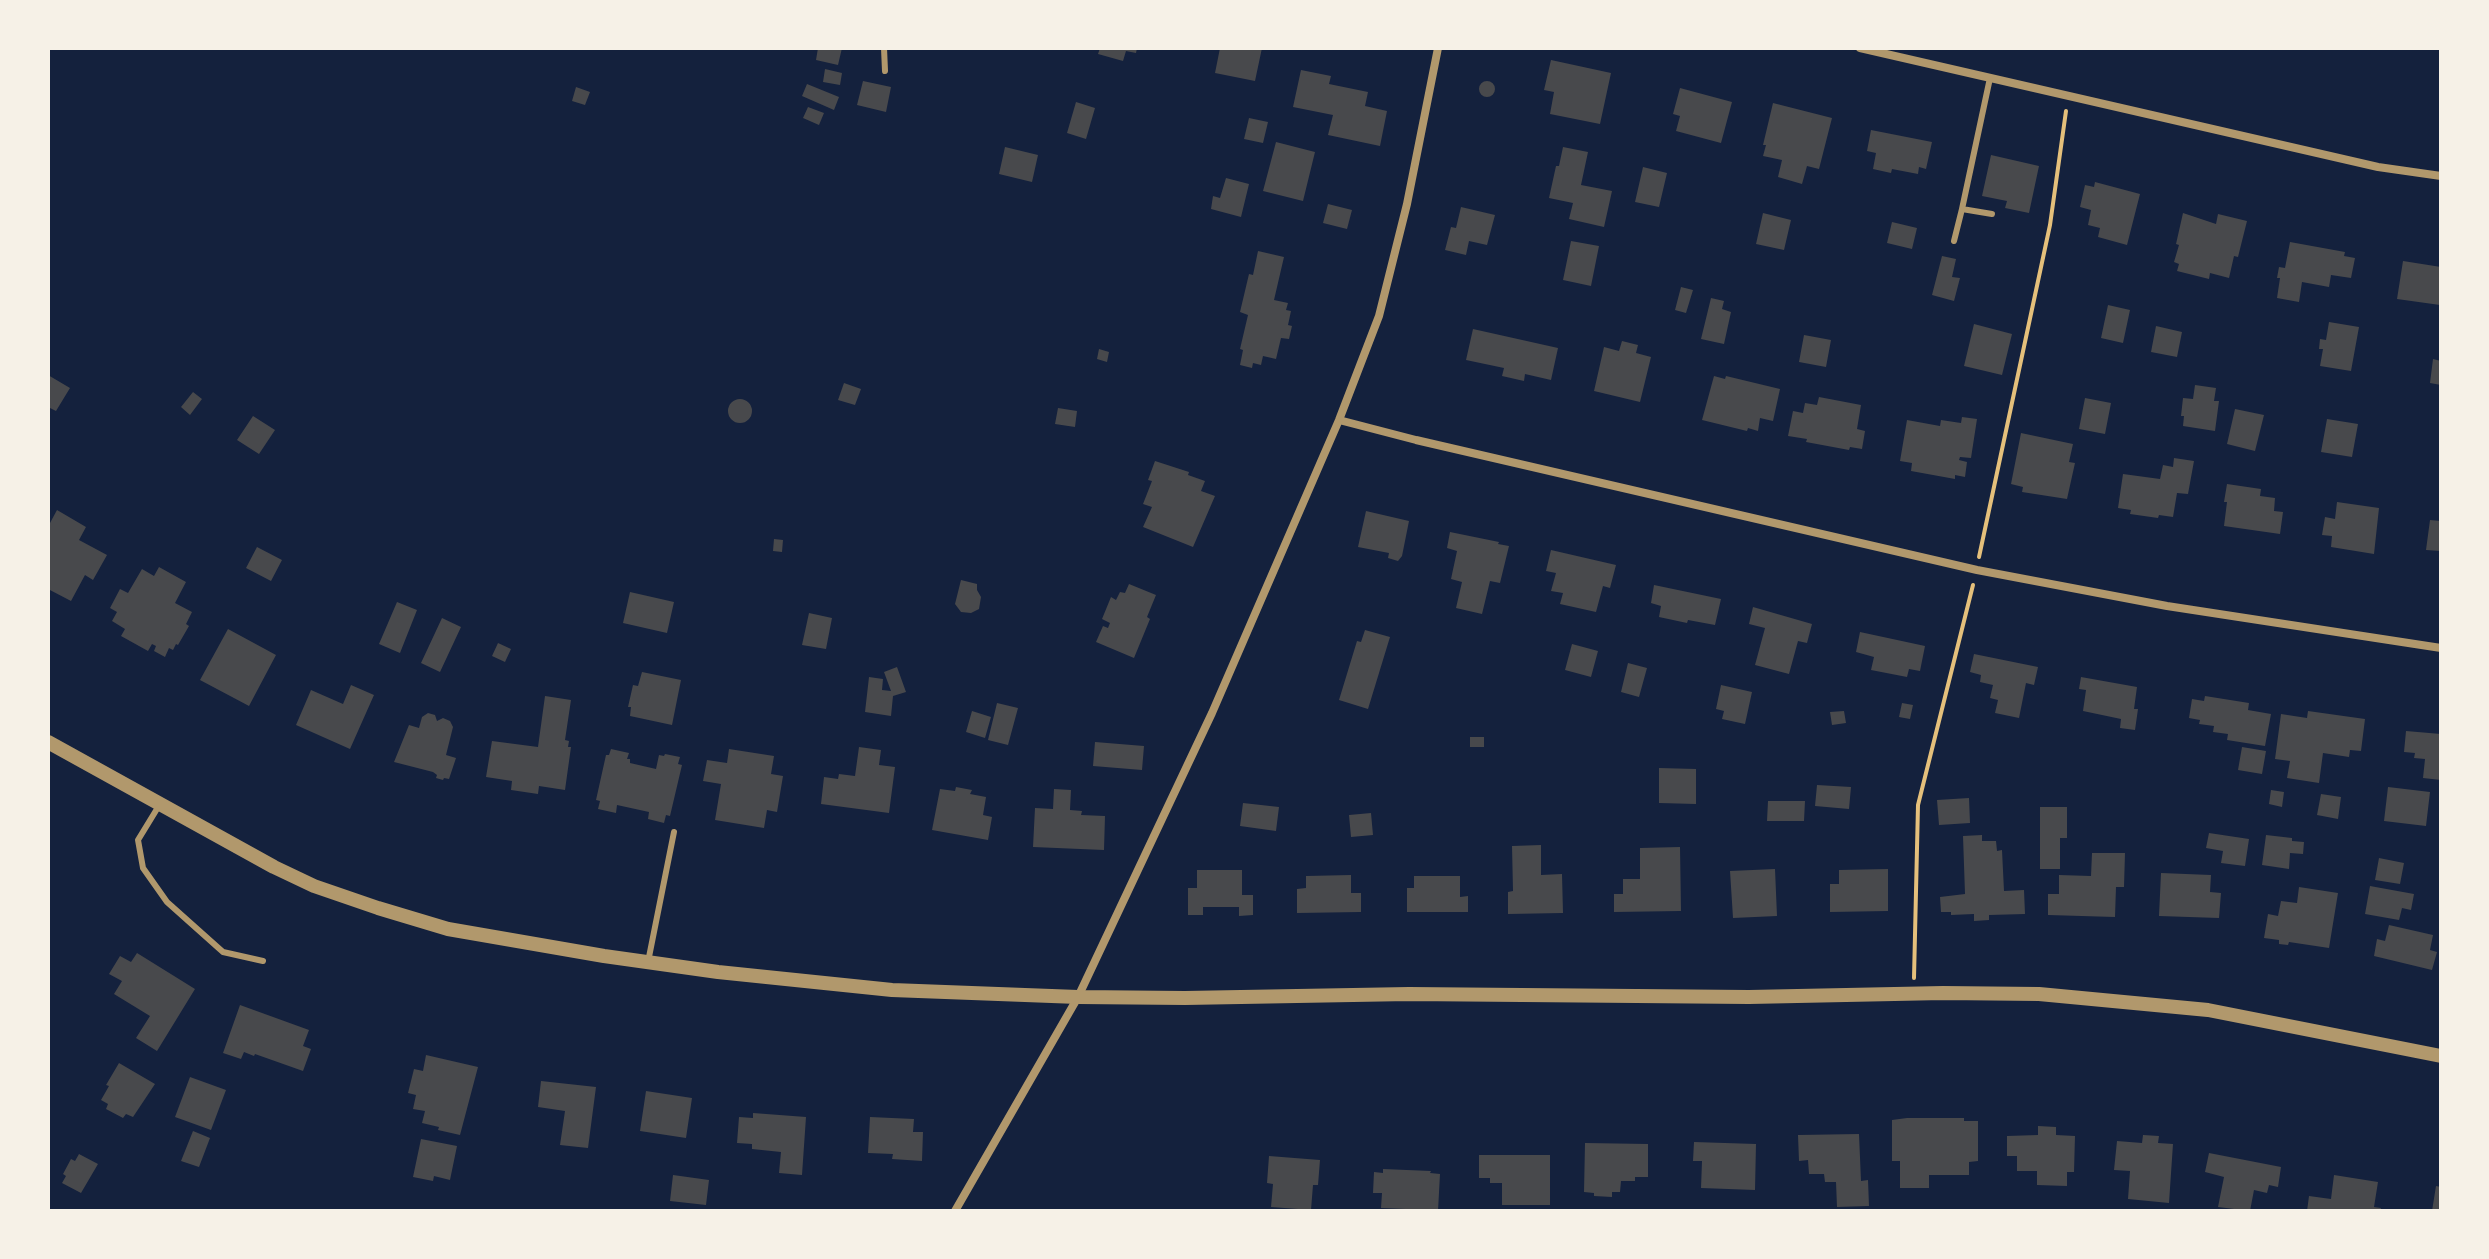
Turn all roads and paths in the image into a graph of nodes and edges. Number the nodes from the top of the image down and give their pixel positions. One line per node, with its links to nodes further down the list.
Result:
1 (884, 48): 4 (lane)
2 (1438, 48): 11 (street)
3 (1860, 48): 5 (street)
4 (885, 71)
5 (1990, 78): 6 (street); 8 (lane)
6 (2068, 97): 7 (street); 12 (path)
7 (2441, 176)
8 (1962, 209): 9 (lane); 10 (lane)
9 (1992, 214)
10 (1954, 241)
11 (1339, 420): 12 (street); 20 (street)
12 (1977, 570): 13 (street); 19 (path)
13 (2441, 648)
14 (48, 742): 15 (street)
15 (160, 804): 17 (lane); 18 (street)
16 (674, 832): 18 (lane)
17 (263, 961)
18 (648, 962): 20 (street)
19 (1914, 993): 20 (street); 21 (street)
20 (1078, 997): 22 (street)
21 (2441, 1056)
22 (955, 1211)

